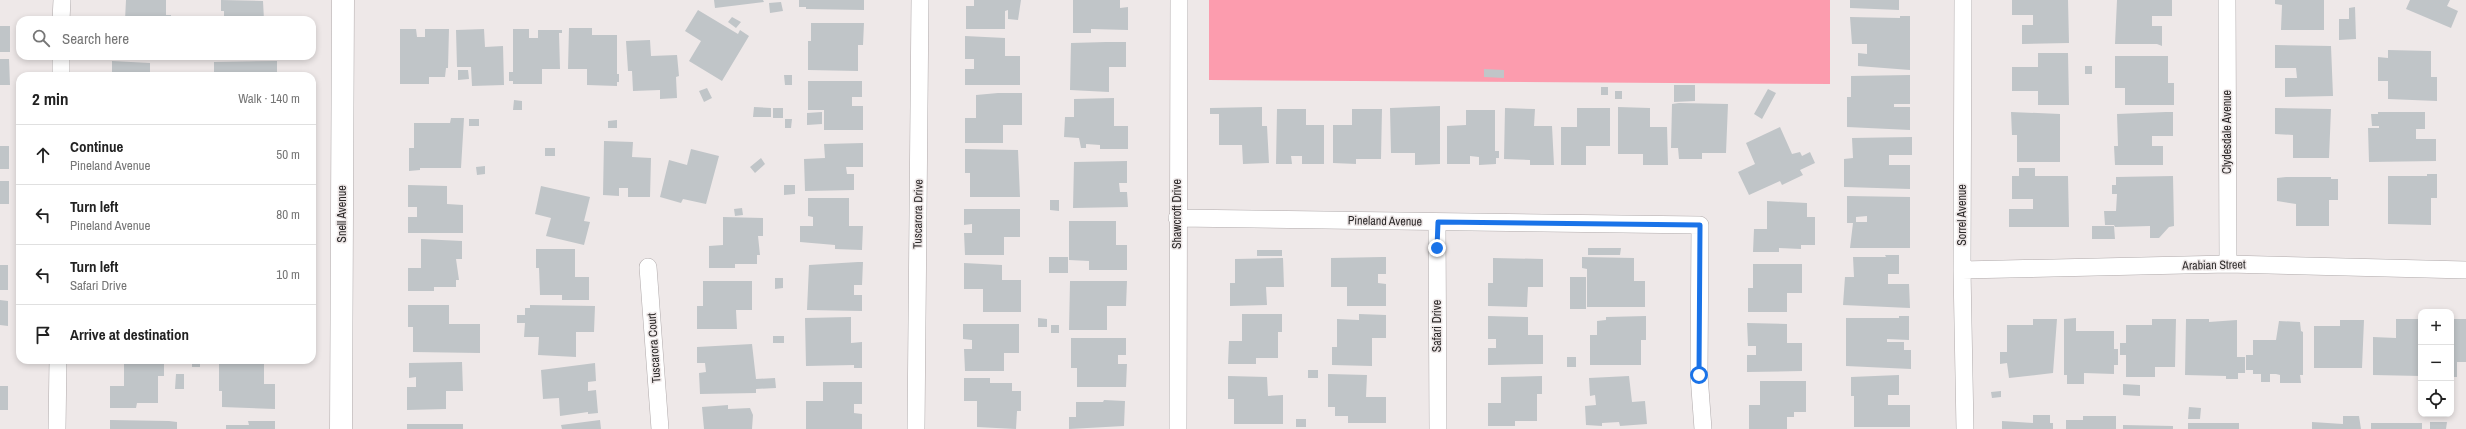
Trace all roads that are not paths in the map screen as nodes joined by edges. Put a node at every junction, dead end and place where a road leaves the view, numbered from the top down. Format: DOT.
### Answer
graph roads {
  1 [pos="62,0"];
  2 [pos="342,0"];
  3 [pos="920,0"];
  4 [pos="1179,0"];
  5 [pos="1963,0"];
  6 [pos="2227,0"];
  7 [pos="61,16"];
  8 [pos="61,60"];
  9 [pos="61,72"];
  10 [pos="1177,218"];
  11 [pos="1438,222"];
  12 [pos="2228,264"];
  13 [pos="648,267"];
  14 [pos="1962,270"];
  15 [pos="2466,270"];
  16 [pos="58,364"];
  17 [pos="57,429"];
  18 [pos="341,429"];
  19 [pos="660,429"];
  20 [pos="916,429"];
  21 [pos="1178,429"];
  22 [pos="1438,429"];
  23 [pos="1703,429"];
  24 [pos="1965,429"];
  1 -- 7 [label="street"];
  2 -- 18 [label="main road, Snell Avenue"];
  3 -- 20 [label="street, Tuscarora Drive"];
  4 -- 10 [label="street, Shawcroft Drive"];
  5 -- 14 [label="street, Sorrel Avenue"];
  6 -- 12 [label="street, Clydesdale Avenue"];
  8 -- 9 [label="street"];
  10 -- 11 [label="street, Pineland Avenue"];
  10 -- 21 [label="street, Shawcroft Drive"];
  11 -- 22 [label="street, Safari Drive"];
  11 -- 23 [label="street, Pineland Avenue"];
  12 -- 14 [label="street, Arabian Street"];
  12 -- 15 [label="street, Arabian Street"];
  13 -- 19 [label="street, Tuscarora Court"];
  14 -- 24 [label="street, Sorrel Avenue"];
  16 -- 17 [label="street"];
}
